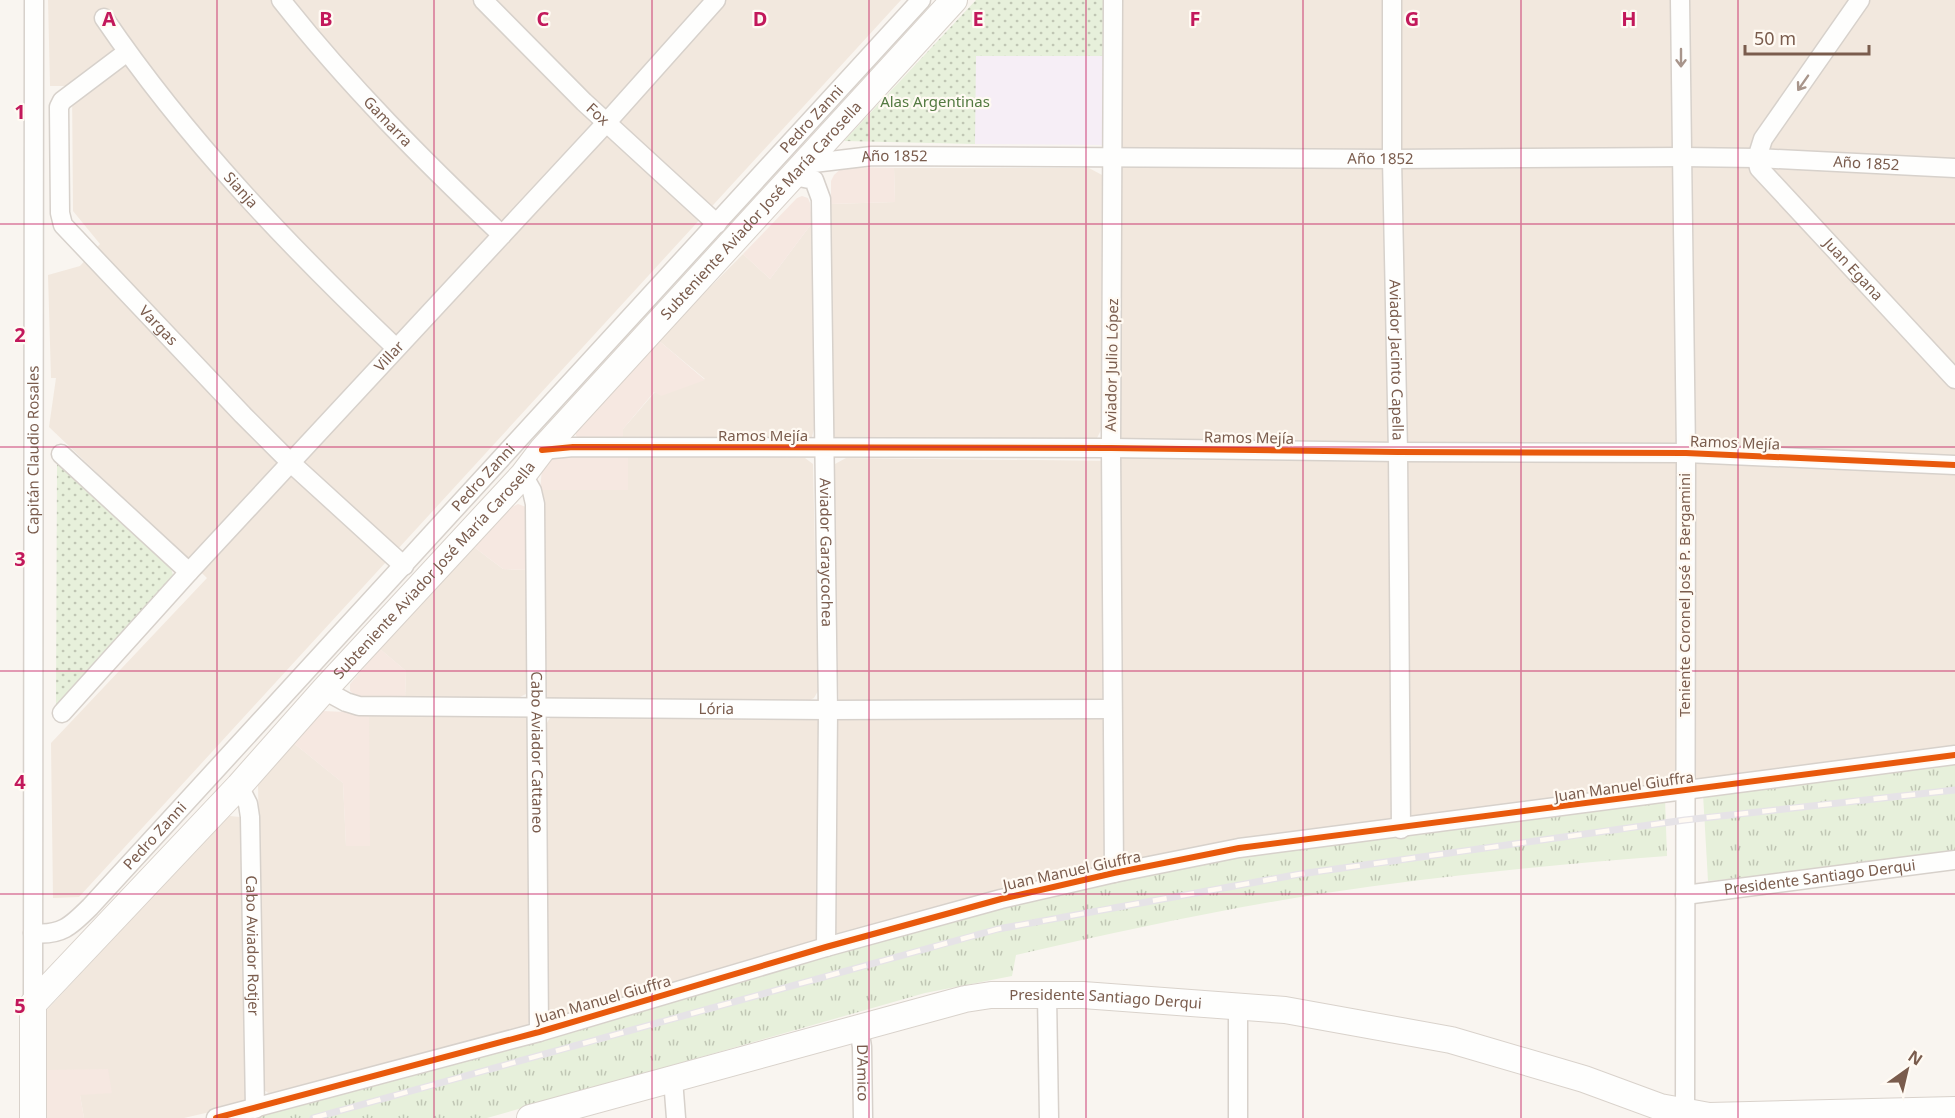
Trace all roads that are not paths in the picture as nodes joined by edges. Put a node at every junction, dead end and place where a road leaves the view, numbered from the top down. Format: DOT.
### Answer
graph roads {
  1 [pos="34,0"];
  2 [pos="281,0"];
  3 [pos="483,0"];
  4 [pos="921,0"];
  5 [pos="954,0"];
  6 [pos="1113,0"];
  7 [pos="1392,0"];
  8 [pos="1680,0"];
  9 [pos="1860,0"];
  10 [pos="711,2"];
  11 [pos="104,18"];
  12 [pos="127,52"];
  13 [pos="607,122"];
  14 [pos="1682,157"];
  15 [pos="1113,158"];
  16 [pos="1757,158"];
  17 [pos="1392,159"];
  18 [pos="1955,168"];
  19 [pos="800,170"];
  20 [pos="717,224"];
  21 [pos="502,235"];
  22 [pos="396,348"];
  23 [pos="1955,379"];
  24 [pos="825,448"];
  25 [pos="1111,448"];
  26 [pos="542,450"];
  27 [pos="1398,452"];
  28 [pos="1686,453"];
  29 [pos="61,454"];
  30 [pos="291,463"];
  31 [pos="1955,465"];
  32 [pos="523,475"];
  33 [pos="404,566"];
  34 [pos="189,572"];
  35 [pos="324,690"];
  36 [pos="537,707"];
  37 [pos="1112,709"];
  38 [pos="828,710"];
  39 [pos="62,713"];
  40 [pos="1955,755"];
  41 [pos="239,786"];
  42 [pos="1685,791"];
  43 [pos="1401,829"];
  44 [pos="1955,860"];
  45 [pos="1114,873"];
  46 [pos="1685,895"];
  47 [pos="33,933"];
  48 [pos="826,947"];
  49 [pos="1047,994"];
  50 [pos="33,1004"];
  51 [pos="1238,1005"];
  52 [pos="860,1028"];
  53 [pos="539,1032"];
  54 [pos="673,1079"];
  55 [pos="255,1109"];
  56 [pos="1955,1110"];
  57 [pos="1678,1116"];
  58 [pos="33,1118"];
  59 [pos="216,1118"];
  60 [pos="530,1118"];
  61 [pos="676,1118"];
  62 [pos="863,1118"];
  63 [pos="1049,1118"];
  64 [pos="1238,1118"];
  1 -- 47 [label="street, Capitán Claudio Rosales"];
  2 -- 21 [label="street, Gamarra"];
  3 -- 13 [label="street, Fox"];
  4 -- 20 [label="street, Pedro Zanni"];
  5 -- 19 [label="street, Subteniente Aviador José María Carosella"];
  6 -- 15 [label="street, Aviador Julio López"];
  7 -- 17 [label="street, Aviador Jacinto Capella"];
  8 -- 14 [label="street, Teniente Coronel José P. Bergamini, one-way"];
  9 -- 16 [label="street, one-way"];
  10 -- 13 [label="street, Villar"];
  11 -- 12 [label="street, Sianja"];
  12 -- 22 [label="street, Sianja"];
  12 -- 30 [label="street, Vargas"];
  13 -- 20 [label="street, Fox"];
  13 -- 21 [label="street, Villar"];
  14 -- 16 [label="street, Año 1852"];
  14 -- 17 [label="street, Año 1852"];
  14 -- 28 [label="street, Teniente Coronel José P. Bergamini"];
  15 -- 17 [label="street, Año 1852"];
  15 -- 19 [label="street, Año 1852"];
  15 -- 25 [label="street, Aviador Julio López"];
  16 -- 18 [label="street, Año 1852"];
  16 -- 23 [label="street, Juan Egana"];
  17 -- 27 [label="street, Aviador Jacinto Capella"];
  19 -- 24 [label="street, Aviador Garaycochea"];
  19 -- 26 [label="street, Subteniente Aviador José María Carosella"];
  20 -- 33 [label="street, Pedro Zanni"];
  21 -- 22 [label="street, Villar"];
  22 -- 30 [label="street, Villar"];
  24 -- 25 [label="street, Ramos Mejía"];
  24 -- 26 [label="street, Ramos Mejía"];
  24 -- 38 [label="street, Aviador Garaycochea"];
  25 -- 27 [label="street, Ramos Mejía"];
  25 -- 37 [label="street, Aviador Julio López"];
  26 -- 32 [label="street, Subteniente Aviador José María Carosella"];
  27 -- 28 [label="street, Ramos Mejía"];
  27 -- 43 [label="street, Aviador Jacinto Capella"];
  28 -- 31 [label="street, Ramos Mejía"];
  28 -- 42 [label="street, Teniente Coronel José P. Bergamini"];
  29 -- 34 [label="street"];
  30 -- 33 [label="street, Vargas"];
  30 -- 34 [label="street, Villar"];
  32 -- 35 [label="street, Subteniente Aviador José María Carosella"];
  32 -- 36 [label="street, Cabo Aviador Cattaneo"];
  33 -- 47 [label="street, Pedro Zanni"];
  34 -- 39 [label="street, Villar"];
  35 -- 36 [label="street, Lória"];
  35 -- 41 [label="street, Subteniente Aviador José María Carosella"];
  36 -- 38 [label="street, Lória"];
  36 -- 53 [label="street, Cabo Aviador Cattaneo"];
  37 -- 38 [label="street, Lória"];
  37 -- 45 [label="street, Aviador Julio López"];
  38 -- 48 [label="street, Aviador Garaycochea"];
  40 -- 42 [label="street, Juan Manuel Giuffra"];
  41 -- 50 [label="street, Subteniente Aviador José María Carosella"];
  41 -- 55 [label="street, Cabo Aviador Rotjer"];
  42 -- 43 [label="street, Juan Manuel Giuffra"];
  42 -- 46 [label="street, Teniente Coronel José P. Bergamini"];
  43 -- 45 [label="street, Juan Manuel Giuffra"];
  44 -- 46 [label="street, Presidente Santiago Derqui"];
  45 -- 48 [label="street, Juan Manuel Giuffra"];
  46 -- 57 [label="street, Teniente Coronel José P. Bergamini"];
  47 -- 50 [label="street, Capitán Claudio Rosales"];
  48 -- 53 [label="street, Juan Manuel Giuffra"];
  49 -- 51 [label="street, Presidente Santiago Derqui"];
  49 -- 52 [label="street, Presidente Santiago Derqui"];
  49 -- 63 [label="street"];
  50 -- 58 [label="street, Capitán Claudio Rosales"];
  51 -- 57 [label="street, Presidente Santiago Derqui"];
  51 -- 64 [label="street"];
  52 -- 54 [label="street, Presidente Santiago Derqui"];
  52 -- 62 [label="street, D'Amico"];
  53 -- 55 [label="street, Juan Manuel Giuffra"];
  54 -- 60 [label="street, Presidente Santiago Derqui"];
  54 -- 61 [label="street"];
  55 -- 59 [label="street, Juan Manuel Giuffra"];
  56 -- 57 [label="street, Presidente Santiago Derqui"];
}
